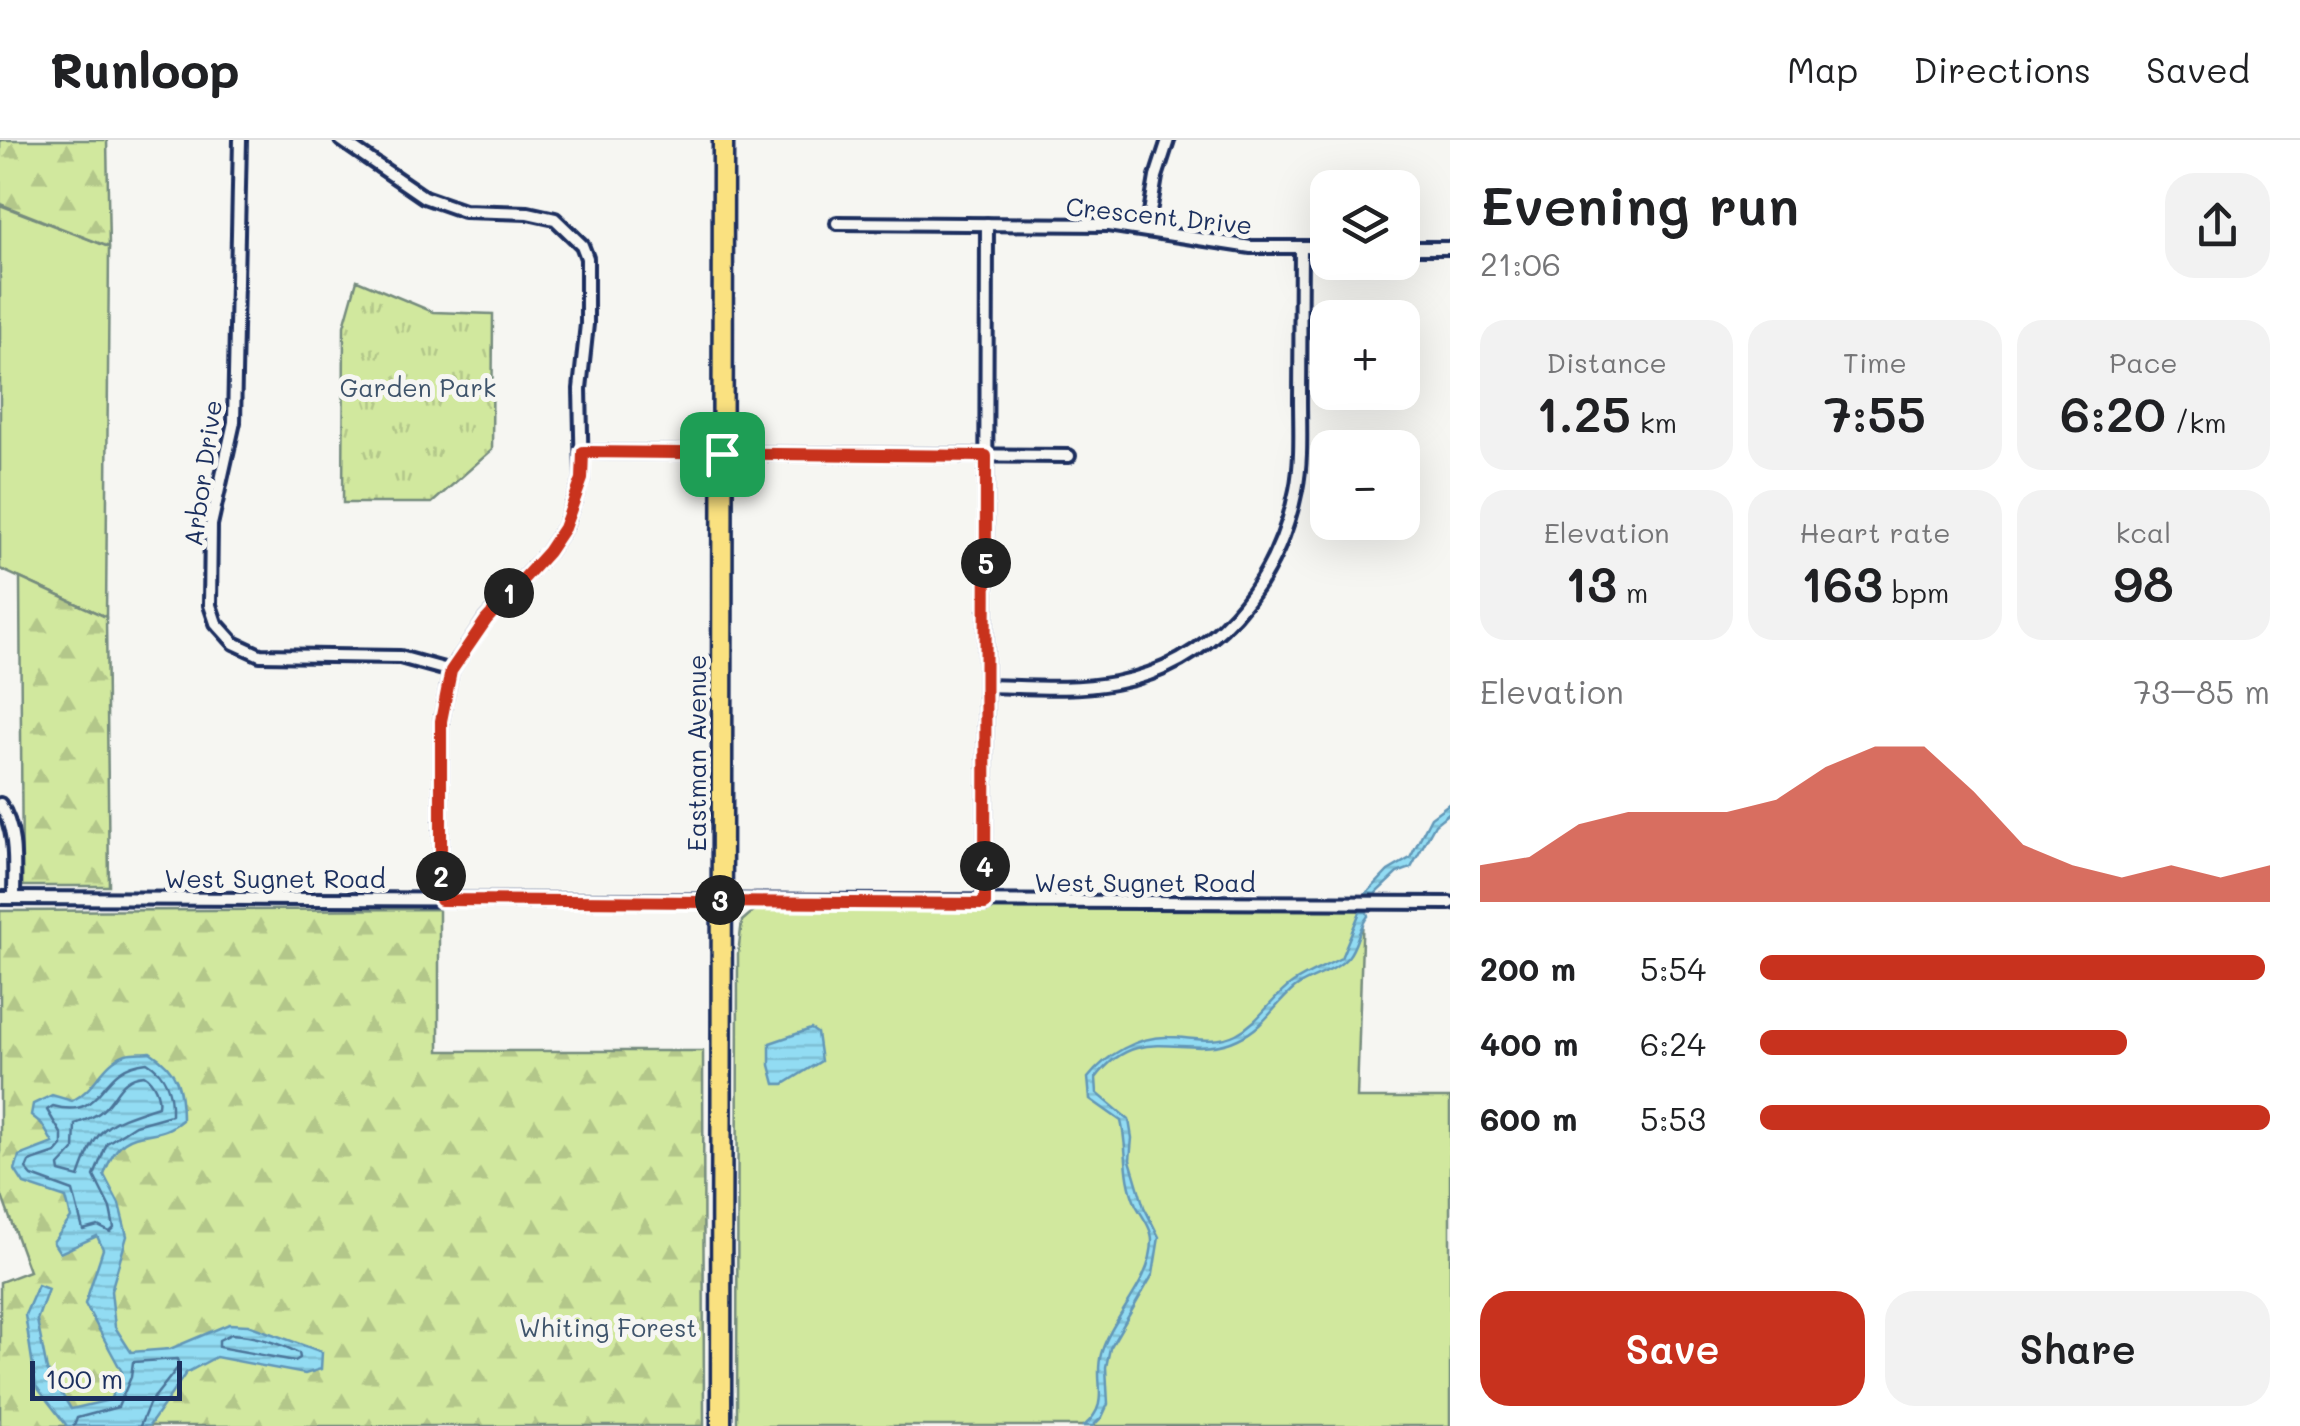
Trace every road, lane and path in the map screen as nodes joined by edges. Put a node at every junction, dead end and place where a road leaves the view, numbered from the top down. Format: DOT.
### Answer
graph roads {
  1 [pos="240,140"];
  2 [pos="341,140"];
  3 [pos="723,140"];
  4 [pos="1168,140"];
  5 [pos="837,223"];
  6 [pos="987,224"];
  7 [pos="1147,230"];
  8 [pos="1301,247"];
  9 [pos="1310,247"];
  10 [pos="1420,248"];
  11 [pos="1450,248"];
  12 [pos="583,452"];
  13 [pos="722,454"];
  14 [pos="986,456"];
  15 [pos="1068,456"];
  16 [pos="451,671"];
  17 [pos="986,686"];
  18 [pos="0,804"];
  19 [pos="0,898"];
  20 [pos="14,898"];
  21 [pos="441,900"];
  22 [pos="723,900"];
  23 [pos="1450,903"];
  24 [pos="985,904"];
  25 [pos="721,1426"];
  1 -- 16 [label="street, Arbor Drive"];
  2 -- 12 [label="street"];
  3 -- 13 [label="main road, Eastman Avenue"];
  4 -- 7 [label="street"];
  5 -- 6 [label="street, Crescent Drive"];
  6 -- 7 [label="street, Crescent Drive"];
  6 -- 14 [label="street"];
  7 -- 8 [label="street, Crescent Drive"];
  8 -- 9 [label="street, Crescent Drive"];
  8 -- 17 [label="street"];
  10 -- 11 [label="street"];
  12 -- 13 [label="street"];
  12 -- 16 [label="street"];
  13 -- 14 [label="street"];
  13 -- 22 [label="main road, Eastman Avenue"];
  14 -- 15 [label="street"];
  14 -- 17 [label="street"];
  16 -- 21 [label="street"];
  17 -- 24 [label="street"];
  18 -- 20 [label="street"];
  19 -- 20 [label="street, West Sugnet Road"];
  20 -- 21 [label="street, West Sugnet Road"];
  21 -- 22 [label="street, West Sugnet Road"];
  22 -- 24 [label="street, West Sugnet Road"];
  22 -- 25 [label="main road, Eastman Avenue"];
  23 -- 24 [label="street, West Sugnet Road"];
}
